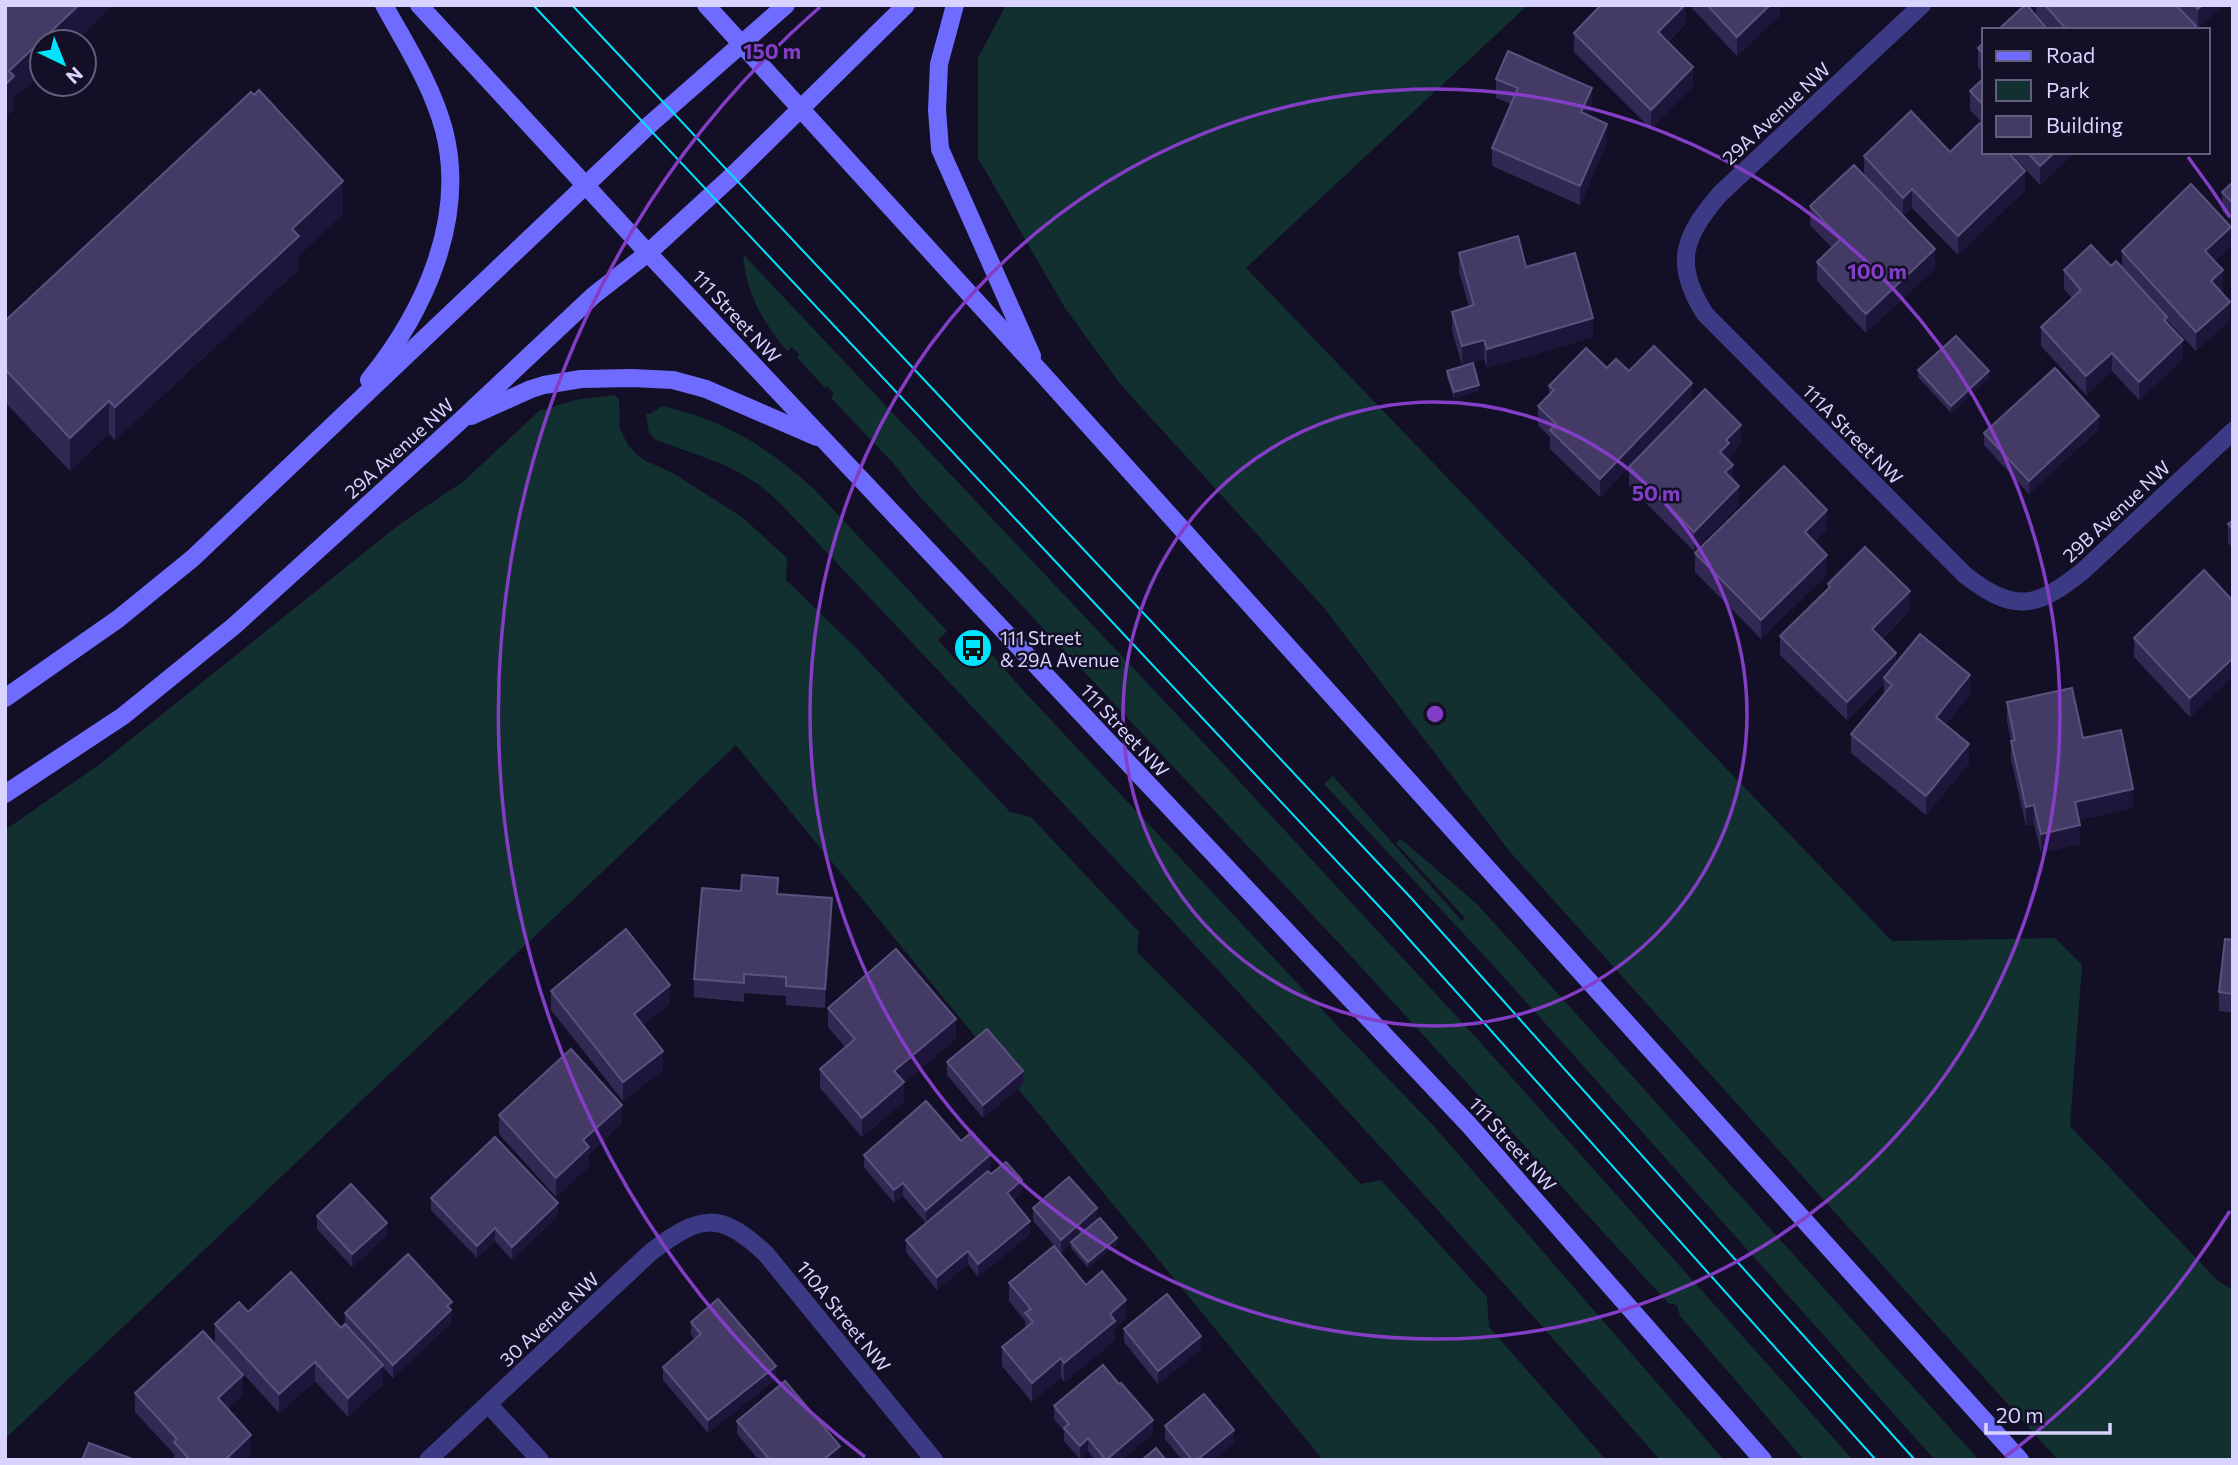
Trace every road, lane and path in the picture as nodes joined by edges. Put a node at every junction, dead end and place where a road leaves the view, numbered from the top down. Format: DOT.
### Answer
graph roads {
  1 [pos="384,5"];
  2 [pos="419,5"];
  3 [pos="706,5"];
  4 [pos="786,5"];
  5 [pos="906,5"];
  6 [pos="954,5"];
  7 [pos="1922,5"];
  8 [pos="740,43"];
  9 [pos="800,108"];
  10 [pos="586,186"];
  11 [pos="648,253"];
  12 [pos="1686,268"];
  13 [pos="1038,369"];
  14 [pos="459,422"];
  15 [pos="2233,431"];
  16 [pos="825,440"];
  17 [pos="319,441"];
  18 [pos="2018,602"];
  19 [pos="5,698"];
  20 [pos="5,794"];
  21 [pos="706,1220"];
  22 [pos="488,1404"];
  23 [pos="428,1460"];
  24 [pos="540,1460"];
  25 [pos="934,1460"];
  26 [pos="1763,1460"];
  27 [pos="2020,1460"];
  1 -- 17 [label="main road"];
  2 -- 10 [label="main road, 111 Street NW"];
  3 -- 8 [label="main road"];
  4 -- 8 [label="main road"];
  5 -- 9 [label="main road, 29A Avenue NW"];
  6 -- 13 [label="main road"];
  7 -- 12 [label="street, 29A Avenue NW"];
  8 -- 9 [label="main road"];
  8 -- 10 [label="main road"];
  9 -- 11 [label="main road, 29A Avenue NW"];
  9 -- 13 [label="main road"];
  10 -- 11 [label="main road, 111 Street NW"];
  10 -- 17 [label="main road"];
  11 -- 14 [label="main road, 29A Avenue NW"];
  11 -- 16 [label="main road, 111 Street NW"];
  12 -- 18 [label="street, 111A Street NW"];
  13 -- 27 [label="main road"];
  14 -- 16 [label="main road"];
  14 -- 20 [label="main road, 29A Avenue NW"];
  15 -- 18 [label="street, 29B Avenue NW"];
  16 -- 26 [label="main road, 111 Street NW"];
  17 -- 19 [label="main road"];
  21 -- 22 [label="street, 30 Avenue NW"];
  21 -- 25 [label="street, 110A Street NW"];
  22 -- 23 [label="street, 30 Avenue NW"];
  22 -- 24 [label="street"];
}
